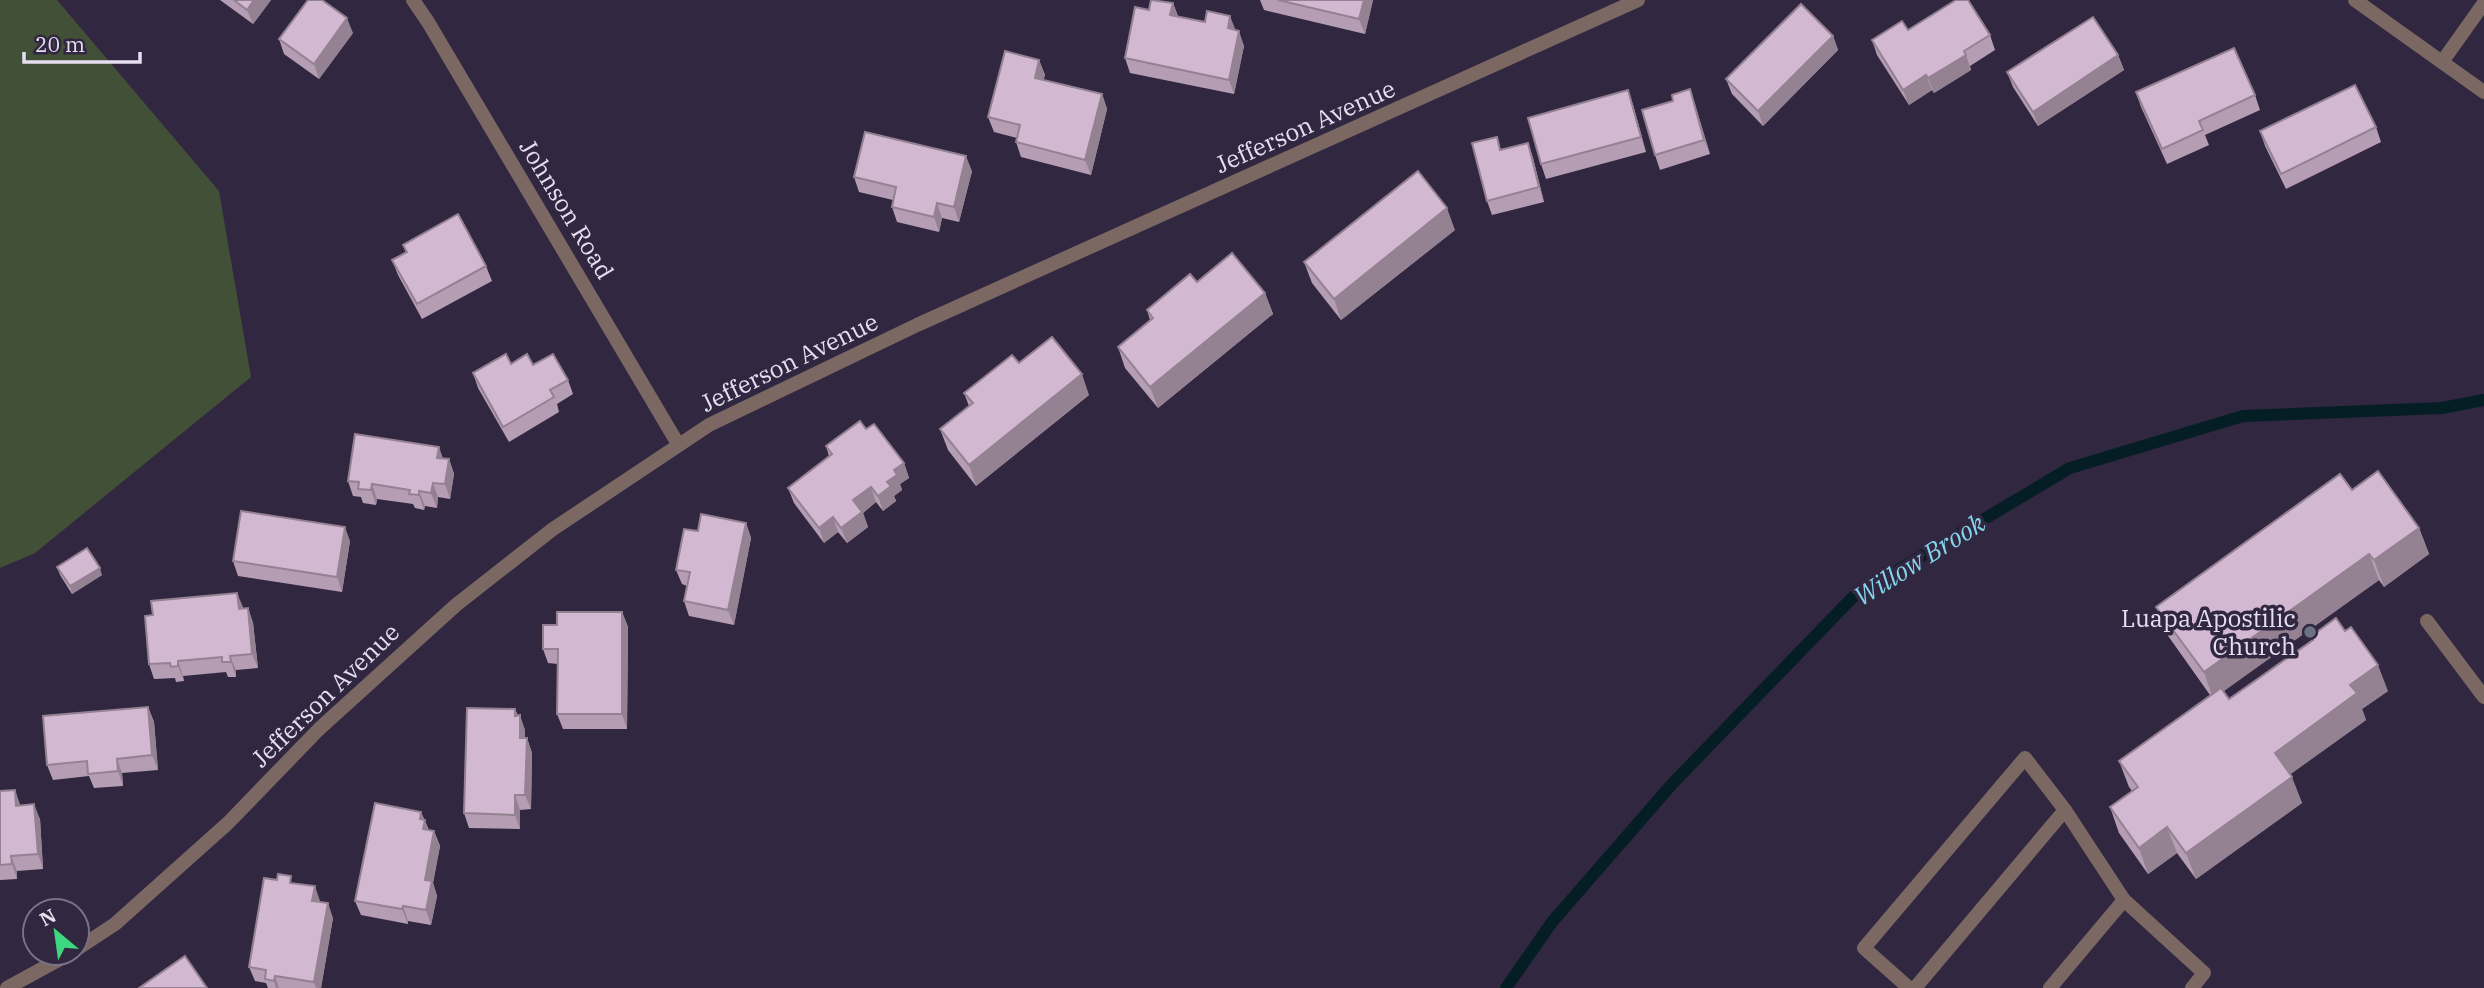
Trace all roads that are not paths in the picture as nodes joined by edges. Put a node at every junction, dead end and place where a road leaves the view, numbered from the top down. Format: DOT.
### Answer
graph roads {
  1 [pos="413,0"];
  2 [pos="1638,0"];
  3 [pos="2355,0"];
  4 [pos="2484,3"];
  5 [pos="2442,62"];
  6 [pos="2484,92"];
  7 [pos="678,444"];
  8 [pos="2427,621"];
  9 [pos="2484,697"];
  10 [pos="2065,810"];
  11 [pos="2124,900"];
  12 [pos="91,940"];
  13 [pos="45,967"];
  14 [pos="7,988"];
  15 [pos="1909,988"];
  16 [pos="1915,988"];
  17 [pos="2050,988"];
  18 [pos="2192,988"];
  1 -- 7 [label="street, Johnson Road"];
  2 -- 7 [label="street, Jefferson Avenue"];
  3 -- 5 [label="street"];
  4 -- 5 [label="street"];
  5 -- 6 [label="street"];
  7 -- 12 [label="street, Jefferson Avenue"];
  8 -- 9 [label="street"];
  10 -- 11 [label="street"];
  10 -- 15 [label="street"];
  10 -- 16 [label="street"];
  11 -- 17 [label="street"];
  11 -- 18 [label="street"];
  13 -- 14 [label="street"];
}
